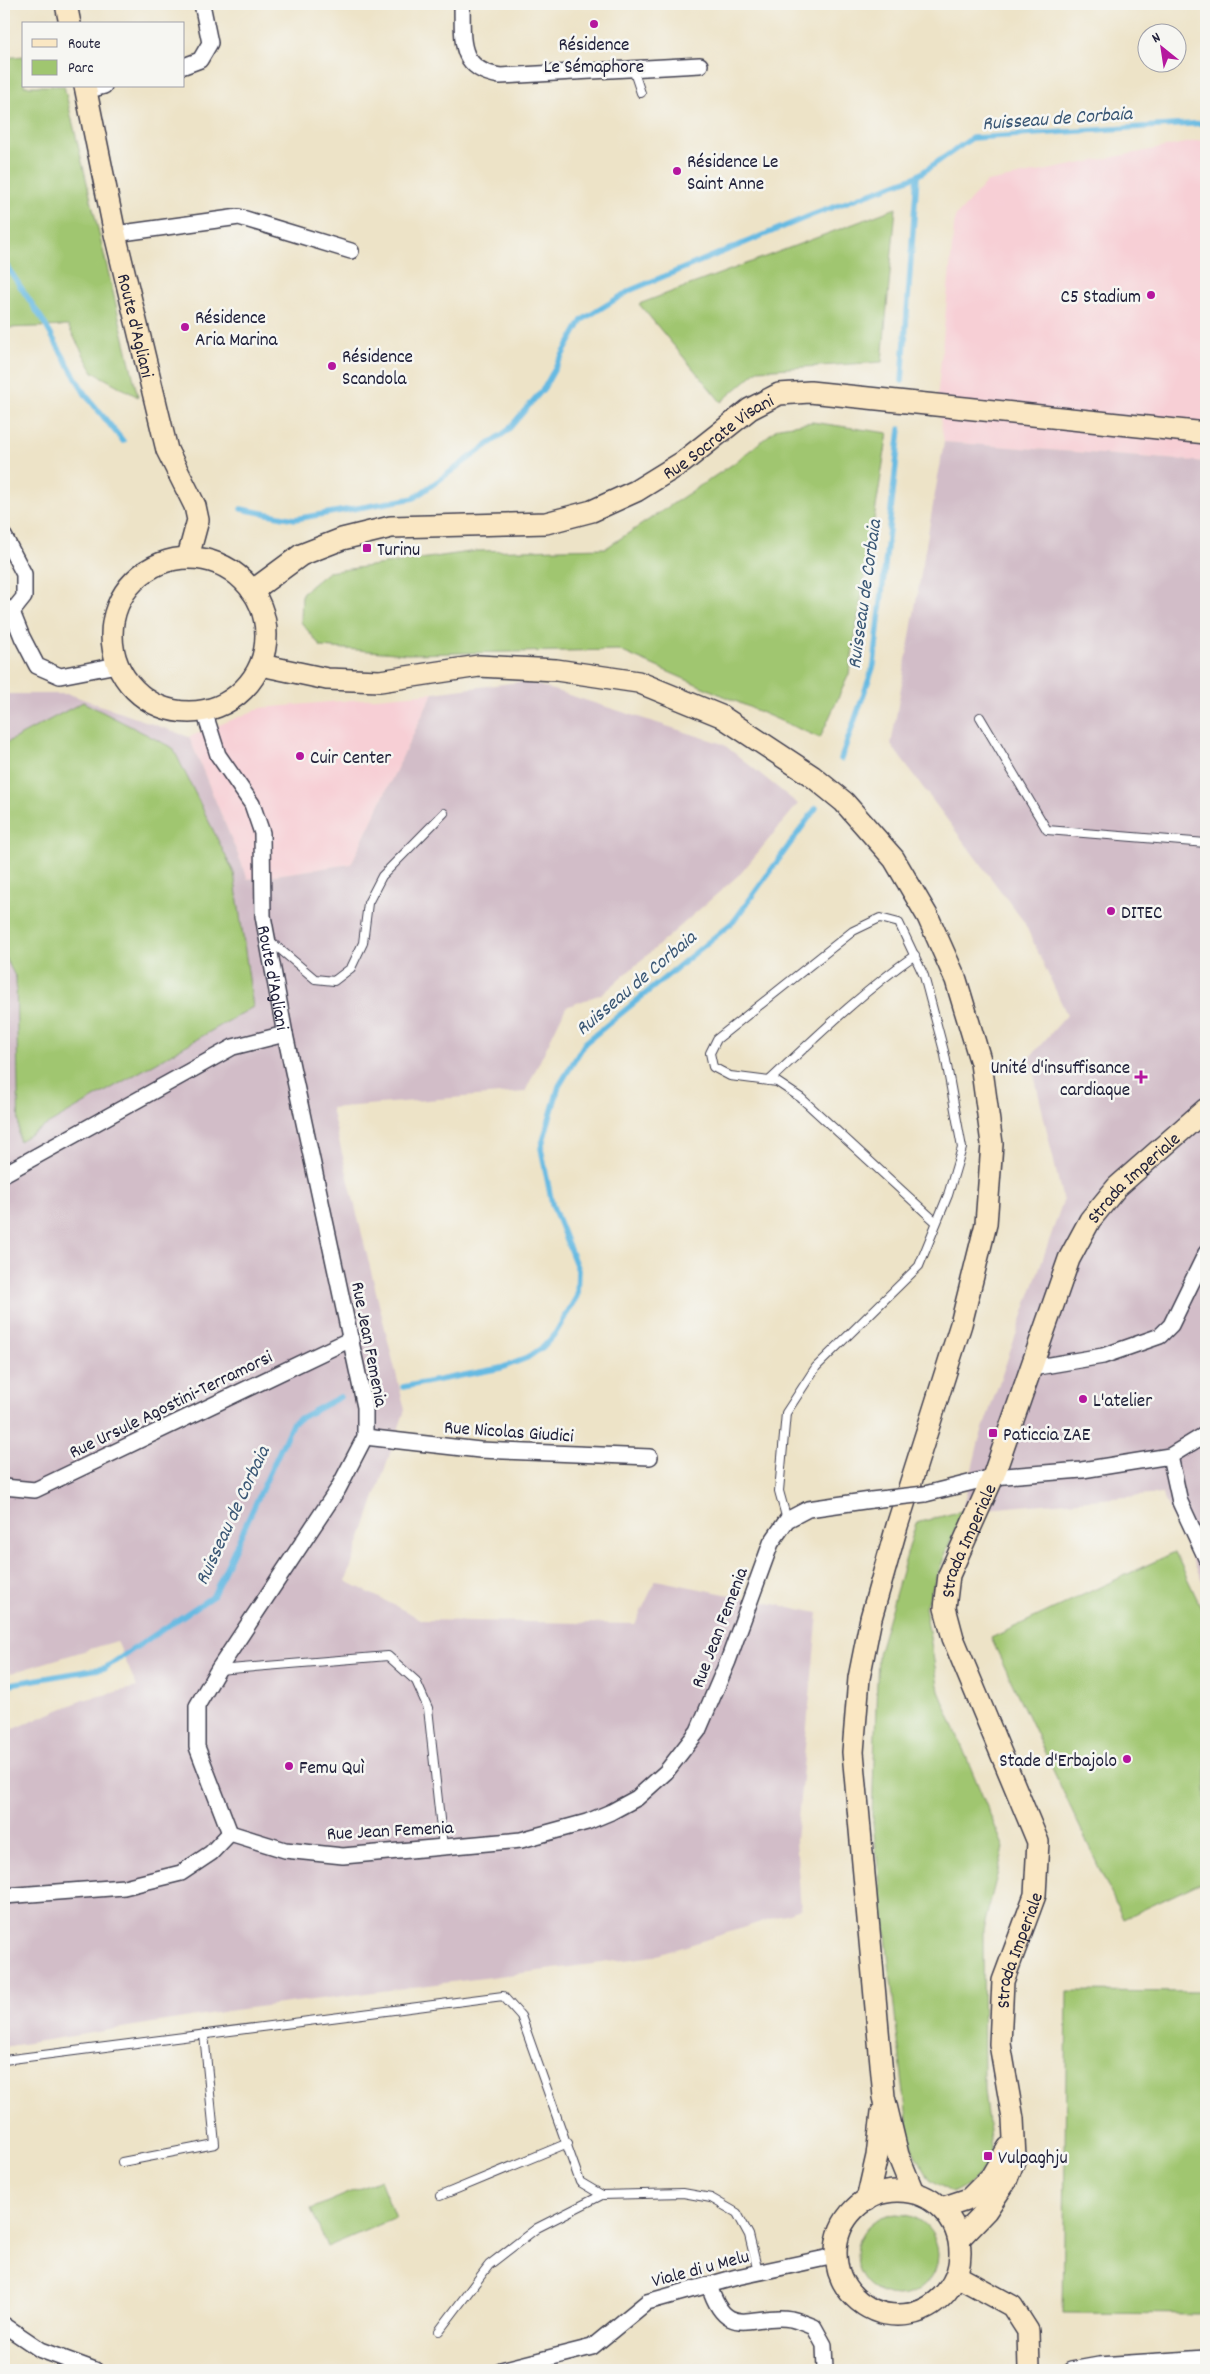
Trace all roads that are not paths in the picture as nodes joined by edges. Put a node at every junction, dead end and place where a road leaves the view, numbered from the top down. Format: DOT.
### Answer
graph roads {
  1 [pos="66,4"];
  2 [pos="202,4"];
  3 [pos="462,4"];
  4 [pos="70,22"];
  5 [pos="700,65"];
  6 [pos="185,66"];
  7 [pos="633,69"];
  8 [pos="92,88"];
  9 [pos="641,93"];
  10 [pos="115,234"];
  11 [pos="351,251"];
  12 [pos="1206,433"];
  13 [pos="4,536"];
  14 [pos="188,557"];
  15 [pos="252,591"];
  16 [pos="8,609"];
  17 [pos="116,665"];
  18 [pos="261,665"];
  19 [pos="204,711"];
  20 [pos="980,717"];
  21 [pos="444,813"];
  22 [pos="1206,843"];
  23 [pos="267,938"];
  24 [pos="915,955"];
  25 [pos="285,1034"];
  26 [pos="769,1081"];
  27 [pos="1206,1109"];
  28 [pos="4,1174"];
  29 [pos="936,1222"];
  30 [pos="1206,1253"];
  31 [pos="352,1339"];
  32 [pos="1032,1368"];
  33 [pos="1206,1434"];
  34 [pos="365,1437"];
  35 [pos="1170,1456"];
  36 [pos="650,1457"];
  37 [pos="993,1477"];
  38 [pos="4,1487"];
  39 [pos="788,1520"];
  40 [pos="1206,1558"];
  41 [pos="218,1670"];
  42 [pos="230,1833"];
  43 [pos="444,1847"];
  44 [pos="4,1896"];
  45 [pos="204,2034"];
  46 [pos="4,2060"];
  47 [pos="884,2097"];
  48 [pos="1015,2137"];
  49 [pos="568,2143"];
  50 [pos="122,2162"];
  51 [pos="913,2192"];
  52 [pos="602,2195"];
  53 [pos="440,2196"];
  54 [pos="867,2200"];
  55 [pos="942,2208"];
  56 [pos="960,2238"];
  57 [pos="836,2256"];
  58 [pos="758,2272"];
  59 [pos="957,2276"];
  60 [pos="708,2285"];
  61 [pos="439,2331"];
  62 [pos="7,2332"];
  63 [pos="1205,2362"];
  64 [pos="95,2370"];
  65 [pos="502,2370"];
  66 [pos="825,2370"];
  67 [pos="1030,2370"];
  68 [pos="1071,2370"];
  1 -- 4 [label="street"];
  2 -- 6 [label="street"];
  3 -- 7 [label="street"];
  5 -- 7 [label="street"];
  7 -- 9 [label="lane"];
  8 -- 10 [label="street, Route d'Agliani"];
  10 -- 11 [label="street"];
  10 -- 14 [label="street, Route d'Agliani"];
  12 -- 15 [label="street, Rue Socrate Visani"];
  13 -- 16 [label="street"];
  14 -- 15 [label="street"];
  14 -- 17 [label="street"];
  15 -- 18 [label="street"];
  16 -- 17 [label="street"];
  17 -- 19 [label="street"];
  18 -- 19 [label="street"];
  18 -- 47 [label="street"];
  19 -- 23 [label="street, Route d'Agliani"];
  20 -- 22 [label="lane"];
  21 -- 23 [label="lane"];
  23 -- 25 [label="street, Route d'Agliani"];
  24 -- 26 [label="lane"];
  24 -- 26 [label="lane"];
  24 -- 29 [label="lane"];
  25 -- 28 [label="street, Route d'Agliani"];
  25 -- 31 [label="street, Rue Jean Femenia"];
  26 -- 29 [label="lane"];
  27 -- 32 [label="street, Strada Imperiale"];
  29 -- 39 [label="lane"];
  30 -- 32 [label="street"];
  31 -- 34 [label="street, Rue Jean Femenia"];
  31 -- 38 [label="street, Rue Ursule Agostini-Terramorsi"];
  32 -- 37 [label="street, Strada Imperiale"];
  33 -- 35 [label="street"];
  34 -- 36 [label="street, Rue Nicolas Giudici"];
  34 -- 41 [label="street, Rue Jean Femenia"];
  35 -- 37 [label="street, Rue Jean Femenia"];
  35 -- 40 [label="street"];
  37 -- 39 [label="street, Rue Jean Femenia, bridge"];
  37 -- 48 [label="street, Strada Imperiale"];
  39 -- 43 [label="street, Rue Jean Femenia"];
  41 -- 42 [label="street, Rue Jean Femenia"];
  41 -- 43 [label="lane"];
  42 -- 43 [label="street, Rue Jean Femenia"];
  42 -- 44 [label="street"];
  45 -- 46 [label="lane"];
  45 -- 49 [label="lane"];
  45 -- 50 [label="lane"];
  47 -- 51 [label="street"];
  47 -- 54 [label="street"];
  48 -- 55 [label="street"];
  48 -- 56 [label="street, Strada Imperiale"];
  49 -- 52 [label="lane"];
  49 -- 53 [label="lane"];
  51 -- 54 [label="street"];
  51 -- 55 [label="street"];
  52 -- 58 [label="lane"];
  52 -- 61 [label="lane"];
  54 -- 57 [label="street"];
  55 -- 56 [label="street"];
  56 -- 59 [label="street"];
  57 -- 58 [label="street, Viale di u Melu"];
  57 -- 59 [label="street"];
  58 -- 60 [label="street, Viale di u Melu"];
  59 -- 67 [label="street"];
  60 -- 65 [label="street, Viale di u Melu"];
  60 -- 66 [label="street"];
  62 -- 64 [label="street"];
  63 -- 68 [label="street"];
}
